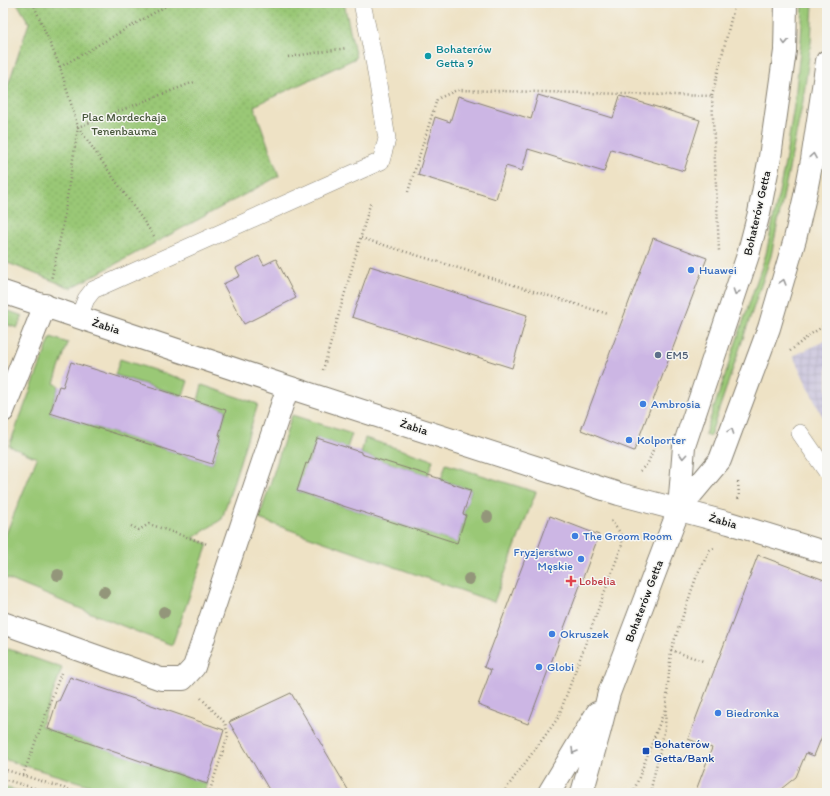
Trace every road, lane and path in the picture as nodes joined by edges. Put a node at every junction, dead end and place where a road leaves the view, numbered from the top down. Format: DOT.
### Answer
graph roads {
  1 [pos="33,3"];
  2 [pos="171,3"];
  3 [pos="362,3"];
  4 [pos="735,3"];
  5 [pos="786,3"];
  6 [pos="371,44"];
  7 [pos="288,57"];
  8 [pos="827,61"];
  9 [pos="60,67"];
  10 [pos="194,82"];
  11 [pos="712,96"];
  12 [pos="78,127"];
  13 [pos="408,192"];
  14 [pos="371,201"];
  15 [pos="361,238"];
  16 [pos="719,252"];
  17 [pos="168,256"];
  18 [pos="3,292"];
  19 [pos="45,306"];
  20 [pos="608,314"];
  21 [pos="79,317"];
  22 [pos="827,324"];
  23 [pos="788,353"];
  24 [pos="288,387"];
  25 [pos="315,395"];
  26 [pos="3,411"];
  27 [pos="800,433"];
  28 [pos="656,444"];
  29 [pos="827,472"];
  30 [pos="619,494"];
  31 [pos="679,509"];
  32 [pos="131,526"];
  33 [pos="232,553"];
  34 [pos="827,553"];
  35 [pos="697,575"];
  36 [pos="3,623"];
  37 [pos="70,648"];
  38 [pos="671,650"];
  39 [pos="703,661"];
  40 [pos="183,679"];
  41 [pos="609,694"];
  42 [pos="666,707"];
  43 [pos="3,769"];
  44 [pos="23,775"];
  45 [pos="3,779"];
  46 [pos="52,793"];
  47 [pos="79,793"];
  48 [pos="209,793"];
  49 [pos="503,793"];
  50 [pos="549,793"];
  51 [pos="582,793"];
  52 [pos="633,793"];
  53 [pos="650,793"];
  1 -- 9 [label="path"];
  2 -- 9 [label="path"];
  3 -- 6 [label="lane"];
  4 -- 11 [label="path"];
  5 -- 31 [label="street, Bohaterów Getta, one-way"];
  6 -- 7 [label="path"];
  6 -- 17 [label="lane"];
  31 -- 8 [label="street, Bohaterów Getta, one-way"];
  9 -- 12 [label="path"];
  10 -- 12 [label="path"];
  11 -- 13 [label="path"];
  11 -- 16 [label="path"];
  12 -- 17 [label="path"];
  12 -- 19 [label="path"];
  14 -- 15 [label="path"];
  15 -- 20 [label="path"];
  15 -- 25 [label="path"];
  17 -- 21 [label="lane"];
  18 -- 19 [label="street, Żabia"];
  19 -- 21 [label="street, Żabia"];
  19 -- 26 [label="street"];
  21 -- 24 [label="street, Żabia"];
  22 -- 23 [label="path"];
  24 -- 25 [label="street, Żabia"];
  24 -- 33 [label="street"];
  25 -- 30 [label="street, Żabia"];
  27 -- 29 [label="lane"];
  28 -- 30 [label="path"];
  30 -- 31 [label="street, Żabia"];
  30 -- 49 [label="path"];
  31 -- 34 [label="street, Żabia"];
  31 -- 41 [label="street, Bohaterów Getta"];
  32 -- 33 [label="path"];
  33 -- 40 [label="street"];
  35 -- 38 [label="path"];
  36 -- 37 [label="street"];
  37 -- 40 [label="street"];
  37 -- 44 [label="path"];
  38 -- 39 [label="path"];
  38 -- 42 [label="path"];
  40 -- 48 [label="path"];
  41 -- 50 [label="street, Bohaterów Getta, one-way"];
  41 -- 51 [label="street, Bohaterów Getta"];
  42 -- 52 [label="path"];
  42 -- 53 [label="path"];
  43 -- 44 [label="path"];
  44 -- 47 [label="path"];
  45 -- 46 [label="path"];
}
